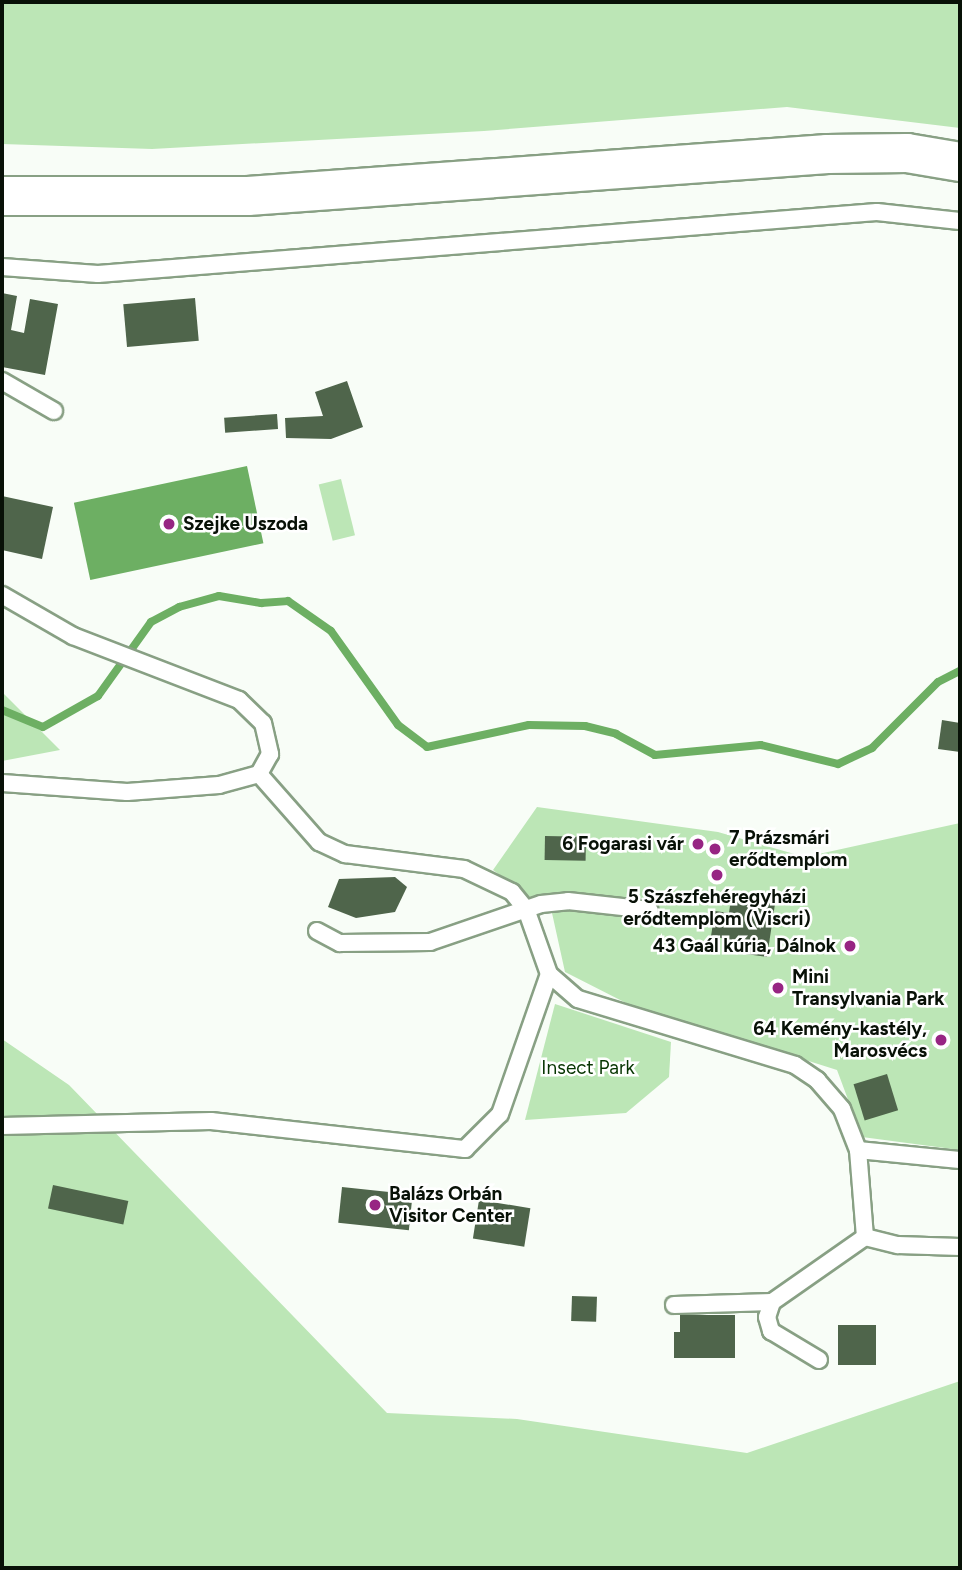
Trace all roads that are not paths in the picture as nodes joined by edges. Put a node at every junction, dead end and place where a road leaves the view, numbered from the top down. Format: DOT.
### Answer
graph roads {
  1 [pos="960,162"];
  2 [pos="2,196"];
  3 [pos="960,221"];
  4 [pos="2,267"];
  5 [pos="2,381"];
  6 [pos="54,411"];
  7 [pos="2,595"];
  8 [pos="258,774"];
  9 [pos="2,783"];
  10 [pos="526,909"];
  11 [pos="650,910"];
  12 [pos="317,931"];
  13 [pos="549,974"];
  14 [pos="2,1126"];
  15 [pos="858,1150"];
  16 [pos="960,1160"];
  17 [pos="865,1237"];
  18 [pos="960,1247"];
  19 [pos="772,1302"];
  20 [pos="674,1305"];
  21 [pos="819,1360"];
  1 -- 2 [label="main road"];
  3 -- 4 [label="lane"];
  5 -- 6 [label="lane"];
  7 -- 8 [label="lane"];
  8 -- 9 [label="lane"];
  8 -- 10 [label="lane"];
  10 -- 11 [label="lane"];
  10 -- 12 [label="lane"];
  10 -- 13 [label="lane"];
  13 -- 14 [label="lane"];
  13 -- 15 [label="lane"];
  15 -- 16 [label="lane"];
  15 -- 17 [label="lane"];
  17 -- 18 [label="lane"];
  17 -- 19 [label="lane"];
  19 -- 20 [label="lane"];
  19 -- 21 [label="lane"];
}
